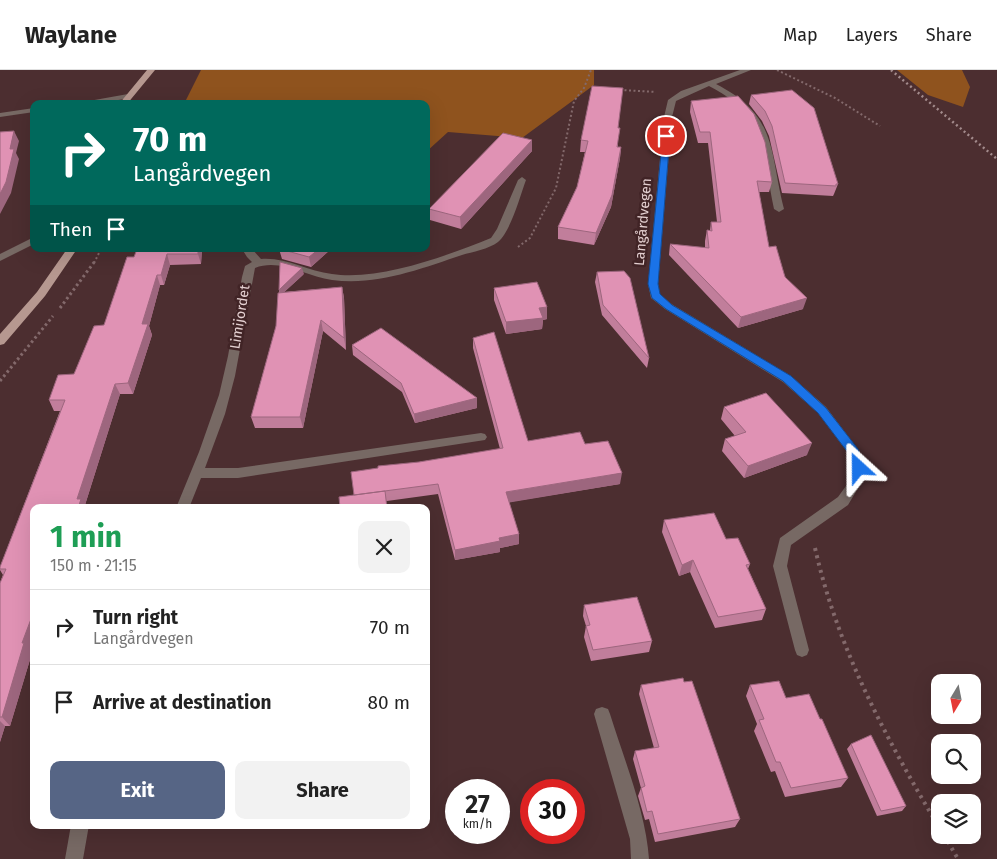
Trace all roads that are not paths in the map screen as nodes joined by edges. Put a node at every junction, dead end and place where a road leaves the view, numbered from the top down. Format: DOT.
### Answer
graph roads {
  1 [pos="151,70"];
  2 [pos="747,70"];
  3 [pos="710,84"];
  4 [pos="128,96"];
  5 [pos="102,100"];
  6 [pos="126,100"];
  7 [pos="30,111"];
  8 [pos="0,115"];
  9 [pos="522,180"];
  10 [pos="779,209"];
  11 [pos="30,242"];
  12 [pos="70,252"];
  13 [pos="248,252"];
  14 [pos="0,258"];
  15 [pos="258,262"];
  16 [pos="0,341"];
  17 [pos="480,437"];
  18 [pos="197,473"];
  19 [pos="184,504"];
  20 [pos="802,650"];
  21 [pos="602,714"];
  22 [pos="79,829"];
  23 [pos="74,859"];
  24 [pos="640,859"];
  1 -- 4 [label="main road"];
  2 -- 3 [label="street"];
  3 -- 10 [label="street"];
  3 -- 20 [label="street, Langårdvegen"];
  4 -- 5 [label="street"];
  4 -- 6 [label="main road"];
  7 -- 8 [label="street"];
  9 -- 15 [label="street"];
  11 -- 14 [label="street"];
  12 -- 16 [label="main road"];
  13 -- 15 [label="street"];
  15 -- 18 [label="street, Limijordet"];
  17 -- 18 [label="street"];
  18 -- 19 [label="street, Limijordet"];
  21 -- 24 [label="street"];
  22 -- 23 [label="street"];
}
